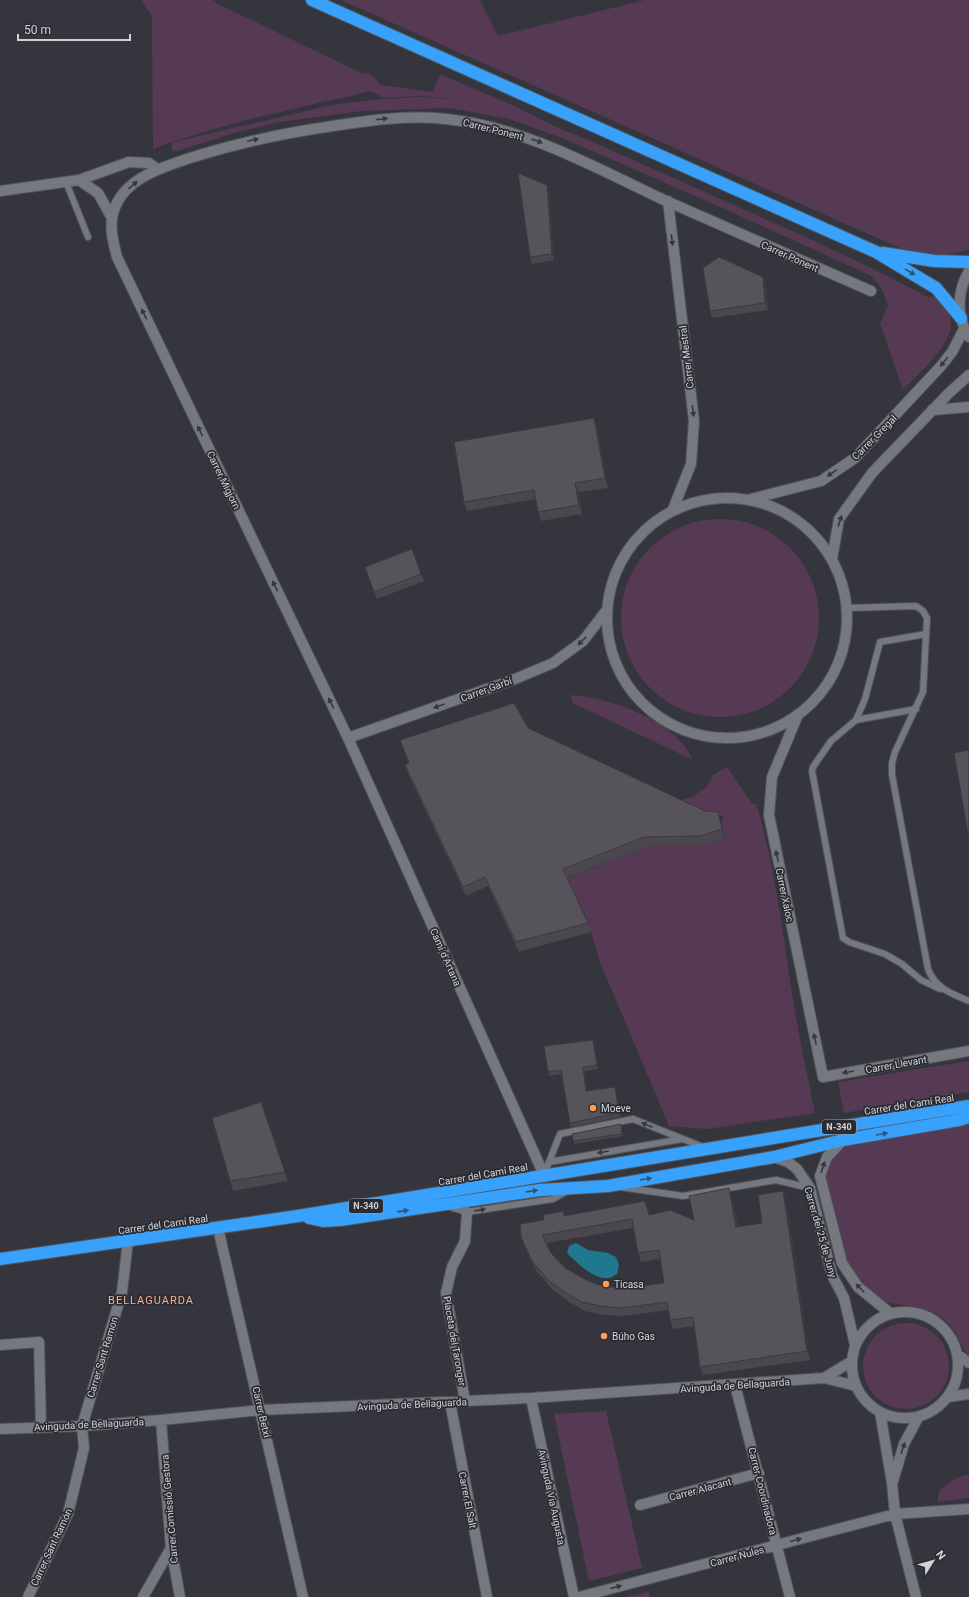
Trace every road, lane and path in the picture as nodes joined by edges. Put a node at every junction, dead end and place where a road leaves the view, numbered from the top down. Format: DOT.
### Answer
graph roads {
  1 [pos="312,0"];
  2 [pos="157,169"];
  3 [pos="79,180"];
  4 [pos="66,182"];
  5 [pos="0,191"];
  6 [pos="668,201"];
  7 [pos="112,218"];
  8 [pos="88,237"];
  9 [pos="876,252"];
  10 [pos="969,262"];
  11 [pos="969,271"];
  12 [pos="871,291"];
  13 [pos="965,328"];
  14 [pos="969,375"];
  15 [pos="969,407"];
  16 [pos="932,410"];
  17 [pos="751,499"];
  18 [pos="673,509"];
  19 [pos="832,559"];
  20 [pos="847,608"];
  21 [pos="606,611"];
  22 [pos="926,634"];
  23 [pos="916,709"];
  24 [pos="797,717"];
  25 [pos="856,720"];
  26 [pos="348,738"];
  27 [pos="949,993"];
  28 [pos="969,1001"];
  29 [pos="969,1051"];
  30 [pos="823,1077"];
  31 [pos="969,1106"];
  32 [pos="969,1117"];
  33 [pos="683,1139"];
  34 [pos="843,1140"];
  35 [pos="708,1149"];
  36 [pos="774,1158"];
  37 [pos="549,1162"];
  38 [pos="544,1175"];
  39 [pos="608,1186"];
  40 [pos="572,1188"];
  41 [pos="810,1188"];
  42 [pos="442,1205"];
  43 [pos="468,1212"];
  44 [pos="298,1216"];
  45 [pos="218,1228"];
  46 [pos="128,1241"];
  47 [pos="0,1260"];
  48 [pos="890,1313"];
  49 [pos="0,1345"];
  50 [pos="855,1345"];
  51 [pos="957,1354"];
  52 [pos="852,1361"];
  53 [pos="969,1363"];
  54 [pos="824,1378"];
  55 [pos="735,1385"];
  56 [pos="856,1386"];
  57 [pos="969,1394"];
  58 [pos="948,1397"];
  59 [pos="531,1398"];
  60 [pos="466,1401"];
  61 [pos="450,1402"];
  62 [pos="261,1410"];
  63 [pos="880,1412"];
  64 [pos="920,1416"];
  65 [pos="161,1420"];
  66 [pos="82,1426"];
  67 [pos="41,1428"];
  68 [pos="0,1429"];
  69 [pos="759,1473"];
  70 [pos="892,1483"];
  71 [pos="640,1505"];
  72 [pos="969,1509"];
  73 [pos="895,1514"];
  74 [pos="777,1545"];
  75 [pos="171,1548"];
  76 [pos="28,1597"];
  77 [pos="143,1597"];
  78 [pos="180,1597"];
  79 [pos="303,1597"];
  80 [pos="487,1597"];
  81 [pos="574,1597"];
  82 [pos="579,1597"];
  83 [pos="790,1597"];
  84 [pos="916,1597"];
  1 -- 9 [label="highway"];
  2 -- 3 [label="street"];
  2 -- 6 [label="street, Carrer Ponent, one-way"];
  7 -- 2 [label="street, Carrer Ponent, one-way"];
  3 -- 4 [label="street"];
  3 -- 7 [label="street"];
  4 -- 5 [label="street"];
  4 -- 8 [label="lane"];
  6 -- 12 [label="street, Carrer Ponent"];
  6 -- 18 [label="street, Carrer Mestral, one-way"];
  26 -- 7 [label="street, Carrer Migjorn, one-way"];
  9 -- 10 [label="highway"];
  9 -- 13 [label="highway, one-way"];
  11 -- 13 [label="street"];
  13 -- 17 [label="street, Carrer Gregal, one-way"];
  14 -- 16 [label="street"];
  15 -- 16 [label="street"];
  19 -- 16 [label="street, one-way"];
  17 -- 18 [label="street"];
  17 -- 19 [label="street"];
  18 -- 21 [label="street"];
  19 -- 20 [label="street"];
  20 -- 22 [label="lane"];
  20 -- 24 [label="street"];
  21 -- 24 [label="street"];
  21 -- 26 [label="street, Carrer Garbí, one-way"];
  22 -- 23 [label="lane"];
  22 -- 25 [label="lane"];
  23 -- 25 [label="lane"];
  23 -- 27 [label="lane"];
  30 -- 24 [label="street, Carrer Xaloc, one-way"];
  25 -- 27 [label="lane"];
  26 -- 38 [label="street, Camí d'Artana"];
  27 -- 28 [label="lane"];
  29 -- 30 [label="street, Carrer Llevant, one-way"];
  31 -- 35 [label="highway, Carrer del Camí Real / N-340"];
  34 -- 32 [label="highway, one-way"];
  33 -- 35 [label="lane"];
  33 -- 37 [label="lane, one-way"];
  33 -- 37 [label="lane, one-way"];
  34 -- 36 [label="highway"];
  48 -- 34 [label="street, Carrer del 25 de Juny, one-way"];
  35 -- 38 [label="highway, Carrer del Camí Real / N-340"];
  39 -- 36 [label="highway, one-way"];
  36 -- 41 [label="street, Carrer del 25 de Juny"];
  37 -- 38 [label="lane"];
  38 -- 44 [label="highway, Carrer del Camí Real / N-340"];
  39 -- 40 [label="highway"];
  39 -- 41 [label="lane"];
  42 -- 40 [label="highway, one-way"];
  43 -- 40 [label="lane, one-way"];
  41 -- 50 [label="street, Carrer del 25 de Juny"];
  42 -- 43 [label="lane"];
  44 -- 42 [label="highway, one-way"];
  43 -- 60 [label="street, Placeta del Taronger"];
  44 -- 45 [label="highway, Carrer del Camí Real / N-340"];
  45 -- 46 [label="highway, Carrer del Camí Real / N-340"];
  45 -- 62 [label="street, Carrer Betxí"];
  46 -- 47 [label="highway, Carrer del Camí Real / N-340"];
  46 -- 66 [label="street, Carrer Sant Ramon"];
  48 -- 50 [label="street"];
  48 -- 51 [label="street"];
  49 -- 67 [label="street"];
  50 -- 52 [label="street"];
  51 -- 53 [label="street"];
  51 -- 58 [label="street"];
  52 -- 54 [label="street, Avinguda de Bellaguarda"];
  52 -- 56 [label="street"];
  54 -- 55 [label="street, Avinguda de Bellaguarda"];
  54 -- 56 [label="street, Avinguda de Bellaguarda"];
  55 -- 59 [label="street, Avinguda de Bellaguarda"];
  55 -- 69 [label="street, Carrer Coordinadora"];
  56 -- 63 [label="street"];
  57 -- 58 [label="street"];
  58 -- 64 [label="street"];
  59 -- 60 [label="street, Avinguda de Bellaguarda"];
  59 -- 81 [label="street, Avinguda Via Augusta"];
  60 -- 61 [label="street, Avinguda de Bellaguarda"];
  61 -- 62 [label="street, Avinguda de Bellaguarda"];
  61 -- 80 [label="street, Carrer El Salt"];
  62 -- 65 [label="street, Avinguda de Bellaguarda"];
  62 -- 79 [label="street, Carrer Betxí"];
  63 -- 64 [label="street"];
  63 -- 70 [label="street"];
  70 -- 64 [label="street, one-way"];
  65 -- 66 [label="street, Avinguda de Bellaguarda"];
  65 -- 75 [label="street, Carrer Comissió Gestora"];
  66 -- 67 [label="street, Avinguda de Bellaguarda"];
  66 -- 76 [label="street, Carrer Sant Ramón"];
  67 -- 68 [label="street, Avinguda de Bellaguarda"];
  69 -- 71 [label="street, Carrer Alacant"];
  69 -- 74 [label="street, Carrer Coordinadora"];
  70 -- 73 [label="street"];
  72 -- 73 [label="street, Carrer Nules"];
  74 -- 73 [label="street, Carrer Nules, one-way"];
  73 -- 84 [label="street"];
  82 -- 74 [label="street, Carrer Nules, one-way"];
  74 -- 83 [label="street, Carrer Coordinadora"];
  75 -- 77 [label="street"];
  75 -- 78 [label="street, Carrer Comissió Gestora"];
}
